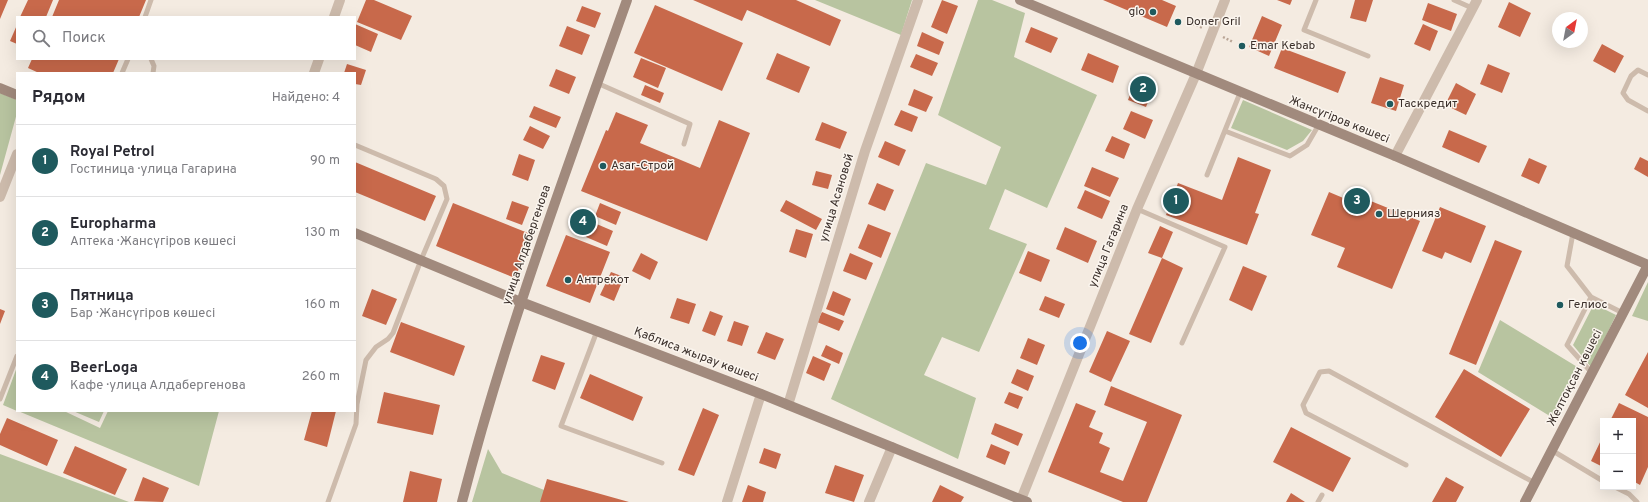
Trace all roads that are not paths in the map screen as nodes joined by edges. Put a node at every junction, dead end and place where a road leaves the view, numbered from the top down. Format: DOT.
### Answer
graph roads {
  1 [pos="151,0"];
  2 [pos="340,0"];
  3 [pos="627,0"];
  4 [pos="918,0"];
  5 [pos="1020,0"];
  6 [pos="1225,0"];
  7 [pos="1316,0"];
  8 [pos="1454,0"];
  9 [pos="1030,2"];
  10 [pos="1474,4"];
  11 [pos="144,16"];
  12 [pos="334,16"];
  13 [pos="1368,56"];
  14 [pos="128,60"];
  15 [pos="151,60"];
  16 [pos="319,60"];
  17 [pos="122,72"];
  18 [pos="153,72"];
  19 [pos="314,72"];
  20 [pos="1196,74"];
  21 [pos="1648,75"];
  22 [pos="597,83"];
  23 [pos="0,88"];
  24 [pos="1240,93"];
  25 [pos="16,95"];
  26 [pos="1648,111"];
  27 [pos="1318,126"];
  28 [pos="1225,132"];
  29 [pos="684,144"];
  30 [pos="356,145"];
  31 [pos="16,156"];
  32 [pos="1395,156"];
  33 [pos="1207,175"];
  34 [pos="2,185"];
  35 [pos="0,197"];
  36 [pos="1138,209"];
  37 [pos="356,233"];
  38 [pos="1573,233"];
  39 [pos="421,260"];
  40 [pos="1648,265"];
  41 [pos="1591,297"];
  42 [pos="521,302"];
  43 [pos="1623,313"];
  44 [pos="596,331"];
  45 [pos="1182,343"];
  46 [pos="16,359"];
  47 [pos="1593,374"];
  48 [pos="761,394"];
  49 [pos="0,399"];
  50 [pos="788,405"];
  51 [pos="892,447"];
  52 [pos="1553,451"];
  53 [pos="662,463"];
  54 [pos="1406,465"];
  55 [pos="1600,479"];
  56 [pos="1535,483"];
  57 [pos="1621,490"];
  58 [pos="1322,495"];
  59 [pos="1023,501"];
  60 [pos="328,502"];
  61 [pos="462,502"];
  62 [pos="727,502"];
  63 [pos="869,502"];
  64 [pos="1318,502"];
  65 [pos="1525,502"];
  66 [pos="1637,502"];
  1 -- 11 [label="lane"];
  2 -- 12 [label="street"];
  3 -- 22 [label="street, улица Алдабергенова"];
  4 -- 50 [label="street, улица Асановой"];
  5 -- 9 [label="street, Жансүгіров көшесі"];
  6 -- 20 [label="street, улица Гагарина"];
  7 -- 13 [label="lane"];
  8 -- 10 [label="lane"];
  9 -- 20 [label="street, Жансүгіров көшесі"];
  10 -- 32 [label="street"];
  14 -- 17 [label="lane"];
  15 -- 18 [label="lane"];
  16 -- 19 [label="street"];
  20 -- 24 [label="street, Жансүгіров көшесі"];
  20 -- 36 [label="street, улица Гагарина"];
  21 -- 26 [label="lane"];
  22 -- 29 [label="lane"];
  22 -- 42 [label="street, улица Алдабергенова"];
  23 -- 25 [label="street"];
  24 -- 27 [label="street, Жансүгіров көшесі"];
  24 -- 28 [label="lane"];
  27 -- 28 [label="lane"];
  27 -- 32 [label="street, Жансүгіров көшесі"];
  28 -- 33 [label="lane"];
  30 -- 39 [label="lane"];
  31 -- 34 [label="street"];
  32 -- 38 [label="street, Жансүгіров көшесі"];
  34 -- 35 [label="street"];
  36 -- 45 [label="lane"];
  36 -- 59 [label="street, улица Гагарина"];
  37 -- 39 [label="street, Қаблиса жырау көшесі"];
  38 -- 40 [label="street, Жансүгіров көшесі"];
  38 -- 41 [label="lane"];
  39 -- 42 [label="street, Қаблиса жырау көшесі"];
  39 -- 60 [label="lane"];
  40 -- 43 [label="street, Желтоқсан көшесі"];
  41 -- 43 [label="lane"];
  41 -- 47 [label="lane"];
  42 -- 44 [label="street, Қаблиса жырау көшесі"];
  42 -- 61 [label="street, улица Алдабергенова"];
  43 -- 47 [label="street, Желтоқсан көшесі"];
  44 -- 48 [label="street, Қаблиса жырау көшесі"];
  44 -- 53 [label="lane"];
  46 -- 49 [label="lane"];
  47 -- 52 [label="street, Желтоқсан көшесі"];
  48 -- 50 [label="street, Қаблиса жырау көшесі"];
  48 -- 62 [label="street"];
  50 -- 51 [label="street, Қаблиса жырау көшесі"];
  51 -- 59 [label="street, Қаблиса жырау көшесі"];
  51 -- 63 [label="street"];
  52 -- 55 [label="lane"];
  52 -- 56 [label="street, Желтоқсан көшесі"];
  54 -- 56 [label="lane"];
  56 -- 65 [label="street, Желтоқсан көшесі"];
  57 -- 66 [label="lane"];
  58 -- 64 [label="lane"];
}
